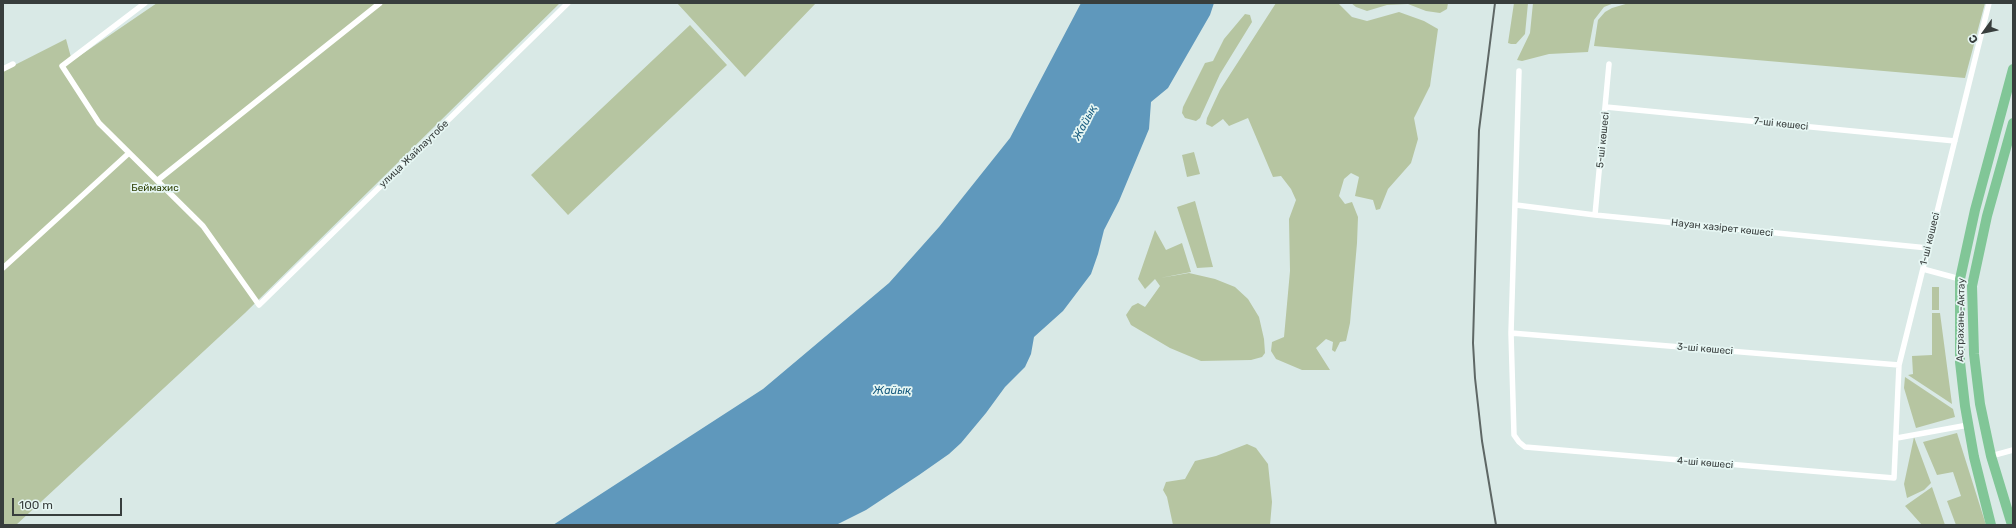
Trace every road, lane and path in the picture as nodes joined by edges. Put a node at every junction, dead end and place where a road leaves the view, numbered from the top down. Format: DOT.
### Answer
graph roads {
  1 [pos="145,3"];
  2 [pos="380,3"];
  3 [pos="568,3"];
  4 [pos="1990,3"];
  5 [pos="13,64"];
  6 [pos="1609,64"];
  7 [pos="3,69"];
  8 [pos="2013,69"];
  9 [pos="1519,71"];
  10 [pos="1606,107"];
  11 [pos="2013,123"];
  12 [pos="1955,141"];
  13 [pos="129,153"];
  14 [pos="158,180"];
  15 [pos="1516,205"];
  16 [pos="1595,215"];
  17 [pos="1928,248"];
  18 [pos="3,268"];
  19 [pos="1923,269"];
  20 [pos="1960,279"];
  21 [pos="1512,333"];
  22 [pos="1899,365"];
  23 [pos="1968,425"];
  24 [pos="1896,438"];
  25 [pos="2013,450"];
  26 [pos="1991,456"];
  27 [pos="1894,478"];
  28 [pos="1991,525"];
  29 [pos="2012,525"];
  1 -- 13 [label="street"];
  2 -- 14 [label="street"];
  3 -- 14 [label="street, улица Жайлаутобе"];
  4 -- 12 [label="street, 1-шi көшесі"];
  5 -- 7 [label="street"];
  6 -- 10 [label="street, 5-шi көшесі"];
  8 -- 20 [label="highway, Астрахань-Актау"];
  9 -- 15 [label="street"];
  10 -- 12 [label="street, 7-шi көшесі"];
  10 -- 16 [label="street, 5-шi көшесі"];
  11 -- 26 [label="highway"];
  12 -- 17 [label="street, 1-шi көшесі"];
  13 -- 14 [label="street"];
  13 -- 18 [label="street"];
  15 -- 16 [label="street, Науан хазірет көшесі"];
  15 -- 21 [label="street"];
  16 -- 17 [label="street, Науан хазірет көшесі"];
  17 -- 19 [label="street, 1-шi көшесі"];
  19 -- 20 [label="street"];
  19 -- 22 [label="street, 1-шi көшесі"];
  20 -- 23 [label="highway, Астрахань-Актау"];
  21 -- 22 [label="street, 3-шi көшесі"];
  21 -- 27 [label="street, 4-шi көшесі"];
  22 -- 24 [label="street, 1-шi көшесі"];
  23 -- 24 [label="street"];
  23 -- 28 [label="highway, Астрахань-Актау"];
  24 -- 27 [label="street, 1-шi көшесі"];
  25 -- 26 [label="street"];
  26 -- 29 [label="highway"];
}
